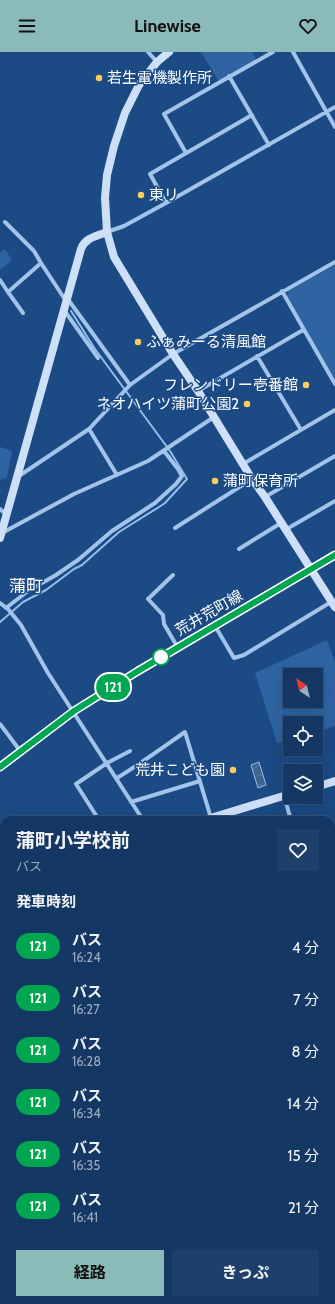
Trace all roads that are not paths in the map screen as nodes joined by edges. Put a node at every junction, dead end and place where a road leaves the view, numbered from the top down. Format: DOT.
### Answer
graph roads {
  1 [pos="148,52"];
  2 [pos="169,52"];
  3 [pos="274,52"];
  4 [pos="293,52"];
  5 [pos="157,62"];
  6 [pos="229,76"];
  7 [pos="335,107"];
  8 [pos="326,112"];
  9 [pos="252,116"];
  10 [pos="335,127"];
  11 [pos="269,145"];
  12 [pos="186,153"];
  13 [pos="166,203"];
  14 [pos="5,222"];
  15 [pos="107,232"];
  16 [pos="335,262"];
  17 [pos="42,263"];
  18 [pos="0,280"];
  19 [pos="282,291"];
  20 [pos="8,292"];
  21 [pos="67,300"];
  22 [pos="64,310"];
  23 [pos="23,313"];
  24 [pos="303,330"];
  25 [pos="173,354"];
  26 [pos="257,356"];
  27 [pos="98,358"];
  28 [pos="335,384"];
  29 [pos="130,385"];
  30 [pos="198,391"];
  31 [pos="335,410"];
  32 [pos="214,417"];
  33 [pos="89,429"];
  34 [pos="301,430"];
  35 [pos="165,450"];
  36 [pos="335,456"];
  37 [pos="243,464"];
  38 [pos="117,475"];
  39 [pos="18,476"];
  40 [pos="252,479"];
  41 [pos="265,497"];
  42 [pos="335,501"];
  43 [pos="0,508"];
  44 [pos="7,515"];
  45 [pos="283,527"];
  46 [pos="175,528"];
  47 [pos="1,536"];
  48 [pos="239,549"];
  49 [pos="335,555"];
  50 [pos="311,569"];
  51 [pos="173,575"];
  52 [pos="0,603"];
  53 [pos="333,604"];
  54 [pos="7,609"];
  55 [pos="214,626"];
  56 [pos="178,648"];
  57 [pos="74,711"];
  58 [pos="0,724"];
  59 [pos="130,751"];
  60 [pos="21,752"];
  61 [pos="107,763"];
  62 [pos="0,767"];
  63 [pos="117,778"];
  64 [pos="200,781"];
  65 [pos="335,781"];
  66 [pos="323,785"];
  67 [pos="283,796"];
  68 [pos="131,802"];
  69 [pos="288,804"];
  70 [pos="96,816"];
  71 [pos="140,816"];
  72 [pos="207,816"];
  73 [pos="218,816"];
  74 [pos="290,816"];
  1 -- 5 [label="street"];
  2 -- 5 [label="street"];
  3 -- 6 [label="street"];
  4 -- 8 [label="street"];
  5 -- 15 [label="street"];
  6 -- 9 [label="street"];
  6 -- 12 [label="street"];
  7 -- 8 [label="street"];
  8 -- 10 [label="street"];
  8 -- 11 [label="street"];
  9 -- 11 [label="street"];
  9 -- 12 [label="street"];
  11 -- 13 [label="street"];
  12 -- 13 [label="street"];
  13 -- 15 [label="street"];
  14 -- 17 [label="street"];
  15 -- 21 [label="street"];
  15 -- 25 [label="street"];
  16 -- 19 [label="street"];
  17 -- 20 [label="street"];
  17 -- 21 [label="street"];
  18 -- 20 [label="street"];
  19 -- 24 [label="street"];
  19 -- 25 [label="street"];
  20 -- 23 [label="street"];
  21 -- 22 [label="street"];
  21 -- 29 [label="street"];
  22 -- 27 [label="street"];
  22 -- 39 [label="street"];
  24 -- 26 [label="street"];
  24 -- 28 [label="street"];
  25 -- 29 [label="street"];
  25 -- 30 [label="street"];
  26 -- 30 [label="street"];
  26 -- 34 [label="street"];
  29 -- 33 [label="street"];
  30 -- 32 [label="street"];
  31 -- 34 [label="street"];
  32 -- 35 [label="street"];
  32 -- 37 [label="street"];
  33 -- 38 [label="street"];
  33 -- 39 [label="street"];
  34 -- 37 [label="street"];
  35 -- 38 [label="street"];
  35 -- 54 [label="street"];
  36 -- 41 [label="street"];
  37 -- 40 [label="street"];
  38 -- 47 [label="street"];
  39 -- 44 [label="street"];
  40 -- 41 [label="street"];
  40 -- 46 [label="street"];
  41 -- 45 [label="street"];
  42 -- 45 [label="street"];
  43 -- 44 [label="street"];
  44 -- 47 [label="street"];
  45 -- 48 [label="street"];
  45 -- 50 [label="street"];
  49 -- 50 [label="street, 荒井荒町線"];
  50 -- 53 [label="street"];
  50 -- 55 [label="street, 荒井荒町線"];
  51 -- 56 [label="street"];
  52 -- 54 [label="street"];
  53 -- 55 [label="street"];
  54 -- 57 [label="street"];
  55 -- 56 [label="street, 荒井荒町線"];
  56 -- 57 [label="street, 荒井荒町線"];
  57 -- 60 [label="street, 荒井荒町線"];
  57 -- 61 [label="street"];
  58 -- 60 [label="street"];
  59 -- 61 [label="street"];
  60 -- 62 [label="street, 荒井荒町線"];
  61 -- 63 [label="street"];
  61 -- 70 [label="street"];
  63 -- 64 [label="street"];
  63 -- 68 [label="street"];
  64 -- 68 [label="street"];
  64 -- 72 [label="street"];
  65 -- 66 [label="street"];
  67 -- 73 [label="street"];
  68 -- 71 [label="street"];
  69 -- 74 [label="street"];
}
